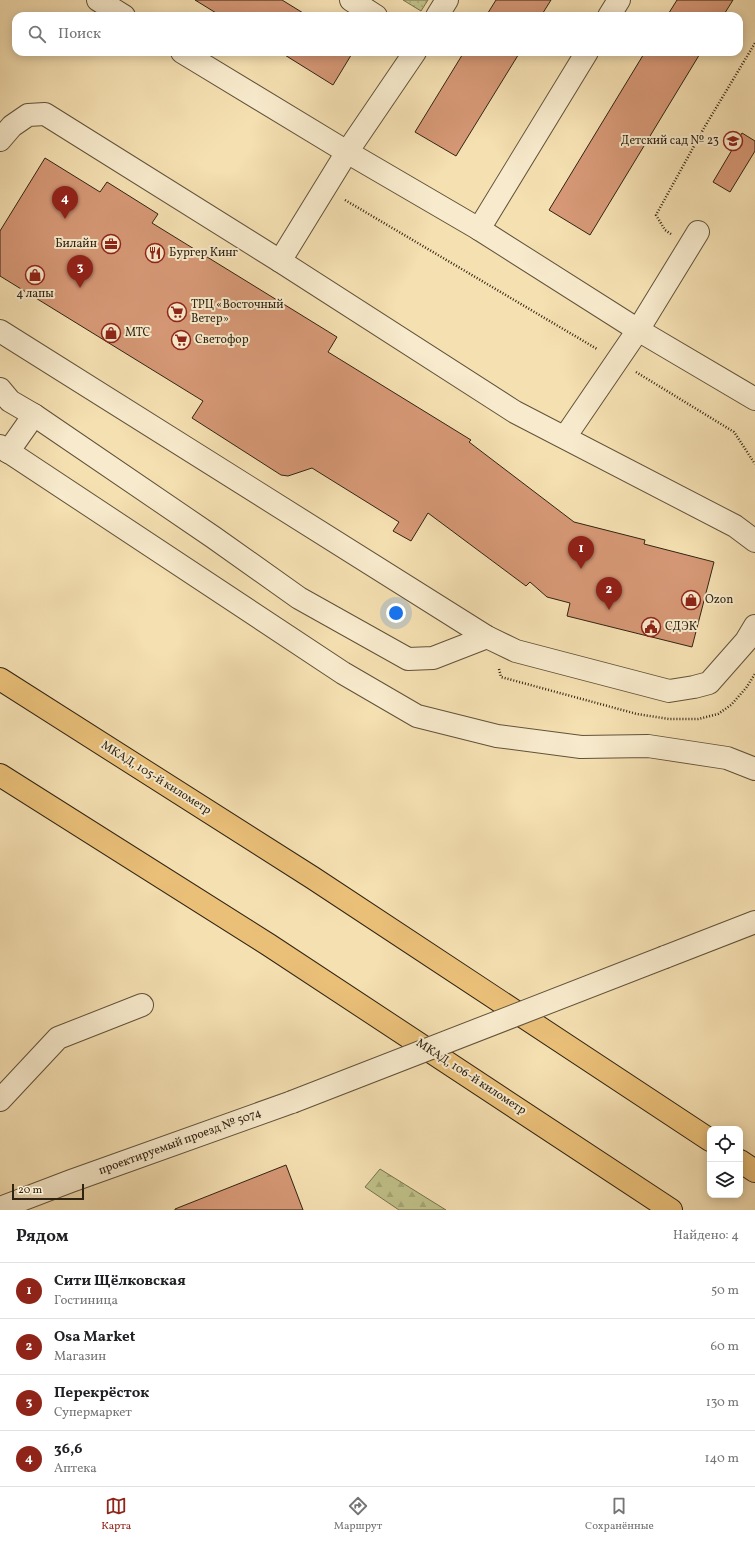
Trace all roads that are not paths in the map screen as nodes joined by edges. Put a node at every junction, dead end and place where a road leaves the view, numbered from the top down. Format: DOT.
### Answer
graph roads {
  1 [pos="98,0"];
  2 [pos="351,0"];
  3 [pos="447,0"];
  4 [pos="619,0"];
  5 [pos="118,12"];
  6 [pos="370,12"];
  7 [pos="440,12"];
  8 [pos="612,12"];
  9 [pos="189,56"];
  10 [pos="412,56"];
  11 [pos="585,56"];
  12 [pos="0,140"];
  13 [pos="347,152"];
  14 [pos="479,229"];
  15 [pos="693,239"];
  16 [pos="280,261"];
  17 [pos="638,330"];
  18 [pos="0,331"];
  19 [pos="0,389"];
  20 [pos="755,399"];
  21 [pos="34,415"];
  22 [pos="565,437"];
  23 [pos="4,449"];
  24 [pos="755,541"];
  25 [pos="755,626"];
  26 [pos="487,637"];
  27 [pos="0,679"];
  28 [pos="755,769"];
  29 [pos="0,774"];
  30 [pos="755,922"];
  31 [pos="142,1005"];
  32 [pos="0,1100"];
  33 [pos="707,1138"];
  34 [pos="743,1162"];
  35 [pos="755,1171"];
  36 [pos="0,1208"];
  37 [pos="671,1210"];
  1 -- 5 [label="street"];
  2 -- 6 [label="street"];
  3 -- 7 [label="street"];
  4 -- 8 [label="street"];
  9 -- 13 [label="street"];
  10 -- 13 [label="street"];
  11 -- 14 [label="street"];
  12 -- 16 [label="street"];
  13 -- 14 [label="street"];
  13 -- 16 [label="street"];
  14 -- 17 [label="street"];
  15 -- 17 [label="street"];
  16 -- 22 [label="street"];
  17 -- 20 [label="street"];
  17 -- 22 [label="street"];
  18 -- 26 [label="street"];
  19 -- 21 [label="street"];
  21 -- 23 [label="street"];
  21 -- 26 [label="street"];
  22 -- 24 [label="street"];
  23 -- 28 [label="street"];
  25 -- 26 [label="street"];
  27 -- 33 [label="highway, МКАД, 105-й километр"];
  29 -- 37 [label="highway, МКАД, 106-й километр"];
  30 -- 36 [label="street, проектируемый проезд № 5074, bridge"];
  31 -- 32 [label="street"];
  34 -- 35 [label="highway"];
}
